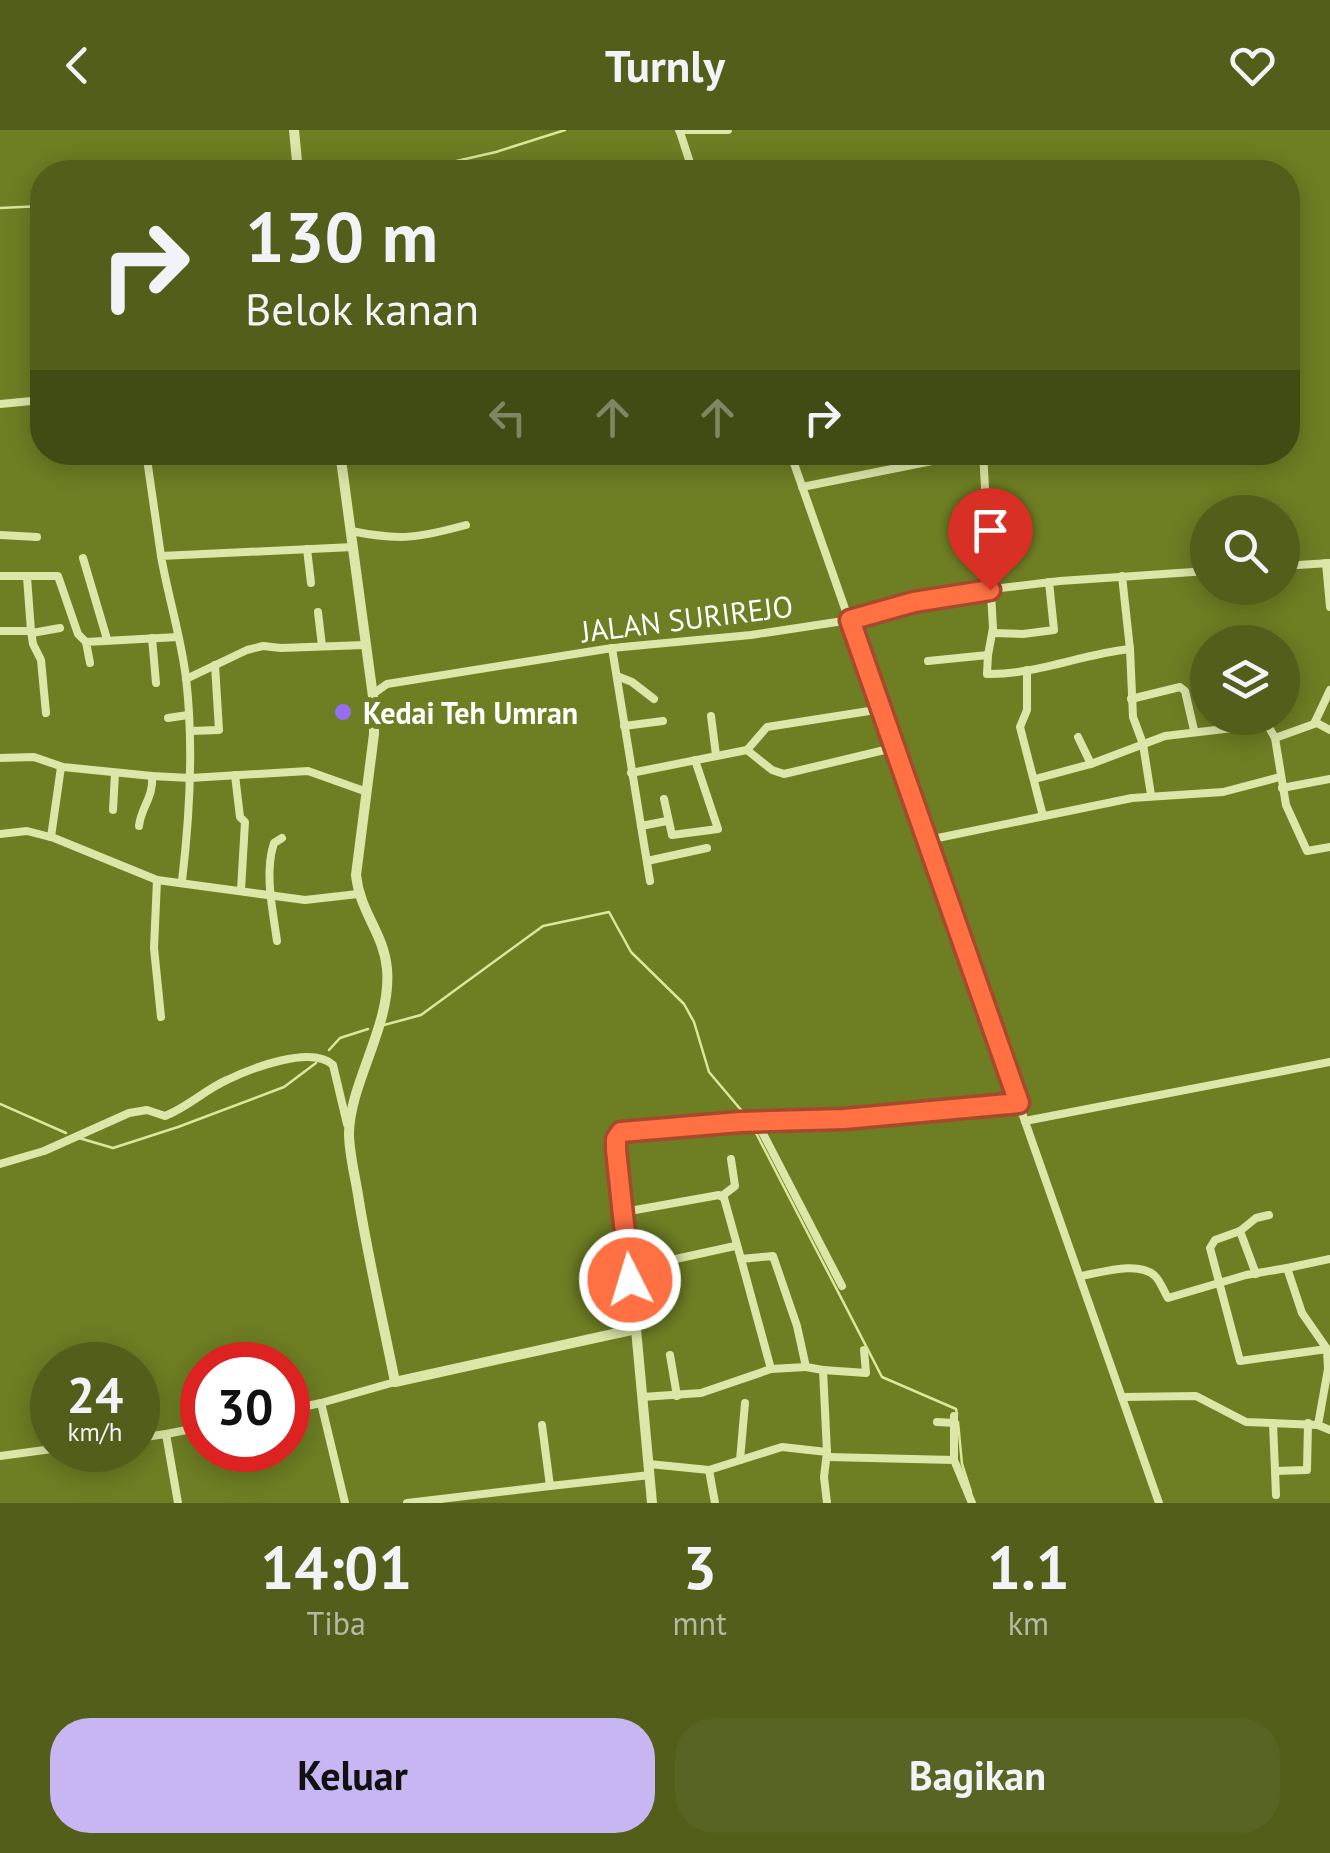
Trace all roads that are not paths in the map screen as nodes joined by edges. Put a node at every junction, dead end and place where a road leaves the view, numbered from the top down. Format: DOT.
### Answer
graph roads {
  1 [pos="294,130"];
  2 [pos="728,130"];
  3 [pos="679,131"];
  4 [pos="297,160"];
  5 [pos="689,160"];
  6 [pos="30,401"];
  7 [pos="0,404"];
  8 [pos="148,465"];
  9 [pos="342,465"];
  10 [pos="794,465"];
  11 [pos="914,465"];
  12 [pos="981,465"];
  13 [pos="802,487"];
  14 [pos="466,525"];
  15 [pos="351,531"];
  16 [pos="0,535"];
  17 [pos="36,537"];
  18 [pos="353,547"];
  19 [pos="307,549"];
  20 [pos="161,556"];
  21 [pos="83,558"];
  22 [pos="1328,563"];
  23 [pos="1300,565"];
  24 [pos="1190,572"];
  25 [pos="0,576"];
  26 [pos="1122,576"];
  27 [pos="27,577"];
  28 [pos="1050,582"];
  29 [pos="311,583"];
  30 [pos="990,590"];
  31 [pos="1330,607"];
  32 [pos="318,612"];
  33 [pos="850,620"];
  34 [pos="60,628"];
  35 [pos="0,631"];
  36 [pos="31,632"];
  37 [pos="994,633"];
  38 [pos="152,638"];
  39 [pos="178,638"];
  40 [pos="107,639"];
  41 [pos="86,642"];
  42 [pos="322,646"];
  43 [pos="366,646"];
  44 [pos="612,648"];
  45 [pos="1130,649"];
  46 [pos="988,655"];
  47 [pos="928,661"];
  48 [pos="90,663"];
  49 [pos="215,665"];
  50 [pos="1027,670"];
  51 [pos="370,676"];
  52 [pos="616,676"];
  53 [pos="186,679"];
  54 [pos="156,683"];
  55 [pos="387,684"];
  56 [pos="1330,690"];
  57 [pos="373,694"];
  58 [pos="654,699"];
  59 [pos="1131,700"];
  60 [pos="882,709"];
  61 [pos="46,713"];
  62 [pos="1190,714"];
  63 [pos="188,716"];
  64 [pos="711,716"];
  65 [pos="168,718"];
  66 [pos="663,721"];
  67 [pos="1316,722"];
  68 [pos="624,726"];
  69 [pos="1330,730"];
  70 [pos="190,731"];
  71 [pos="1190,731"];
  72 [pos="1273,735"];
  73 [pos="1078,737"];
  74 [pos="1275,738"];
  75 [pos="1143,744"];
  76 [pos="894,748"];
  77 [pos="747,750"];
  78 [pos="716,755"];
  79 [pos="0,758"];
  80 [pos="695,760"];
  81 [pos="1090,764"];
  82 [pos="61,767"];
  83 [pos="631,773"];
  84 [pos="115,774"];
  85 [pos="235,775"];
  86 [pos="152,776"];
  87 [pos="190,778"];
  88 [pos="1330,779"];
  89 [pos="1035,780"];
  90 [pos="1281,782"];
  91 [pos="367,792"];
  92 [pos="1151,795"];
  93 [pos="664,799"];
  94 [pos="112,810"];
  95 [pos="1043,816"];
  96 [pos="667,821"];
  97 [pos="138,826"];
  98 [pos="641,826"];
  99 [pos="0,834"];
  100 [pos="52,837"];
  101 [pos="282,838"];
  102 [pos="928,840"];
  103 [pos="1330,847"];
  104 [pos="707,848"];
  105 [pos="647,861"];
  106 [pos="157,880"];
  107 [pos="182,881"];
  108 [pos="650,881"];
  109 [pos="242,890"];
  110 [pos="271,894"];
  111 [pos="358,894"];
  112 [pos="277,941"];
  113 [pos="161,1017"];
  114 [pos="1330,1062"];
  115 [pos="1019,1103"];
  116 [pos="1024,1121"];
  117 [pos="758,1122"];
  118 [pos="349,1133"];
  119 [pos="731,1159"];
  120 [pos="0,1164"];
  121 [pos="722,1196"];
  122 [pos="624,1212"];
  123 [pos="1269,1215"];
  124 [pos="1240,1232"];
  125 [pos="736,1246"];
  126 [pos="741,1258"];
  127 [pos="1330,1259"];
  128 [pos="1287,1268"];
  129 [pos="1256,1274"];
  130 [pos="1081,1276"];
  131 [pos="1219,1283"];
  132 [pos="842,1286"];
  133 [pos="631,1290"];
  134 [pos="636,1329"];
  135 [pos="1326,1349"];
  136 [pos="864,1350"];
  137 [pos="670,1355"];
  138 [pos="806,1367"];
  139 [pos="771,1368"];
  140 [pos="824,1370"];
  141 [pos="396,1382"];
  142 [pos="642,1396"];
  143 [pos="676,1396"];
  144 [pos="1122,1397"];
  145 [pos="745,1403"];
  146 [pos="321,1404"];
  147 [pos="310,1406"];
  148 [pos="938,1422"];
  149 [pos="1274,1422"];
  150 [pos="1308,1423"];
  151 [pos="542,1425"];
  152 [pos="1318,1425"];
  153 [pos="1330,1430"];
  154 [pos="180,1431"];
  155 [pos="166,1434"];
  156 [pos="160,1435"];
  157 [pos="30,1452"];
  158 [pos="827,1454"];
  159 [pos="0,1456"];
  160 [pos="740,1460"];
  161 [pos="954,1460"];
  162 [pos="650,1470"];
  163 [pos="709,1470"];
  164 [pos="1275,1470"];
  165 [pos="550,1486"];
  166 [pos="1276,1495"];
  167 [pos="178,1503"];
  168 [pos="344,1503"];
  169 [pos="407,1503"];
  170 [pos="652,1503"];
  171 [pos="714,1503"];
  172 [pos="827,1503"];
  173 [pos="972,1503"];
  174 [pos="1159,1503"];
  1 -- 4 [label="street"];
  2 -- 3 [label="street"];
  3 -- 5 [label="street"];
  6 -- 7 [label="street"];
  8 -- 20 [label="street"];
  9 -- 15 [label="street"];
  10 -- 13 [label="street"];
  11 -- 13 [label="street"];
  12 -- 30 [label="street"];
  13 -- 33 [label="street"];
  14 -- 15 [label="street"];
  15 -- 18 [label="street"];
  16 -- 17 [label="street"];
  18 -- 19 [label="street"];
  18 -- 43 [label="street"];
  19 -- 20 [label="street"];
  19 -- 29 [label="street"];
  20 -- 39 [label="street"];
  21 -- 40 [label="street"];
  22 -- 23 [label="street"];
  22 -- 31 [label="street"];
  24 -- 26 [label="street, JALAN SURIREJO"];
  25 -- 27 [label="street"];
  26 -- 28 [label="street, JALAN SURIREJO"];
  26 -- 45 [label="street"];
  27 -- 36 [label="street"];
  27 -- 41 [label="street"];
  28 -- 30 [label="street, JALAN SURIREJO"];
  28 -- 37 [label="street"];
  30 -- 33 [label="street, JALAN SURIREJO"];
  30 -- 37 [label="street"];
  32 -- 42 [label="street"];
  33 -- 44 [label="street, JALAN SURIREJO"];
  33 -- 60 [label="street"];
  34 -- 36 [label="street"];
  35 -- 36 [label="street"];
  36 -- 61 [label="street"];
  37 -- 46 [label="street"];
  38 -- 39 [label="street"];
  38 -- 40 [label="street"];
  38 -- 54 [label="street"];
  39 -- 53 [label="street"];
  40 -- 41 [label="street"];
  41 -- 48 [label="street"];
  42 -- 43 [label="street"];
  42 -- 49 [label="street"];
  43 -- 51 [label="street"];
  44 -- 52 [label="street"];
  44 -- 55 [label="street, JALAN SURIREJO"];
  45 -- 50 [label="street"];
  45 -- 59 [label="street"];
  46 -- 47 [label="street"];
  46 -- 50 [label="street"];
  49 -- 53 [label="street"];
  49 -- 70 [label="street"];
  50 -- 89 [label="street"];
  51 -- 55 [label="street"];
  51 -- 57 [label="street"];
  52 -- 58 [label="street"];
  52 -- 68 [label="street"];
  53 -- 63 [label="street"];
  55 -- 57 [label="street, JALAN SURIREJO"];
  56 -- 67 [label="street"];
  57 -- 91 [label="street"];
  59 -- 62 [label="street"];
  59 -- 75 [label="street"];
  60 -- 76 [label="street"];
  60 -- 77 [label="street"];
  63 -- 65 [label="street"];
  63 -- 70 [label="street"];
  64 -- 78 [label="street"];
  66 -- 68 [label="street"];
  67 -- 69 [label="street"];
  67 -- 74 [label="street"];
  68 -- 83 [label="street"];
  70 -- 87 [label="street"];
  71 -- 75 [label="street"];
  72 -- 74 [label="street"];
  73 -- 81 [label="street"];
  74 -- 90 [label="street"];
  75 -- 81 [label="street"];
  75 -- 92 [label="street"];
  76 -- 77 [label="street"];
  76 -- 102 [label="street"];
  77 -- 78 [label="street"];
  78 -- 80 [label="street"];
  79 -- 82 [label="street"];
  80 -- 83 [label="street"];
  80 -- 96 [label="street"];
  81 -- 89 [label="street"];
  82 -- 84 [label="street"];
  82 -- 100 [label="street"];
  83 -- 98 [label="street"];
  84 -- 86 [label="street"];
  84 -- 94 [label="street"];
  85 -- 87 [label="street"];
  85 -- 91 [label="street"];
  85 -- 109 [label="street"];
  86 -- 87 [label="street"];
  86 -- 97 [label="street"];
  87 -- 107 [label="street"];
  88 -- 90 [label="street"];
  89 -- 95 [label="street"];
  90 -- 92 [label="street"];
  90 -- 103 [label="street"];
  91 -- 111 [label="street"];
  92 -- 95 [label="street"];
  93 -- 96 [label="street"];
  95 -- 102 [label="street"];
  96 -- 98 [label="street"];
  98 -- 105 [label="street"];
  99 -- 100 [label="street"];
  100 -- 106 [label="street"];
  101 -- 110 [label="street"];
  102 -- 115 [label="street"];
  104 -- 105 [label="street"];
  105 -- 108 [label="street"];
  106 -- 107 [label="street"];
  106 -- 113 [label="street"];
  107 -- 109 [label="street"];
  109 -- 110 [label="street"];
  110 -- 111 [label="street"];
  110 -- 112 [label="street"];
  111 -- 118 [label="street"];
  114 -- 116 [label="street"];
  115 -- 116 [label="street"];
  115 -- 117 [label="street"];
  116 -- 130 [label="street"];
  117 -- 122 [label="street"];
  117 -- 132 [label="street"];
  118 -- 120 [label="street"];
  118 -- 141 [label="street"];
  119 -- 121 [label="street"];
  121 -- 122 [label="street"];
  121 -- 125 [label="street"];
  122 -- 133 [label="street"];
  123 -- 124 [label="street"];
  124 -- 129 [label="street"];
  124 -- 131 [label="street"];
  125 -- 126 [label="street"];
  125 -- 133 [label="street"];
  126 -- 138 [label="street"];
  126 -- 139 [label="street"];
  127 -- 128 [label="street"];
  128 -- 129 [label="street"];
  128 -- 135 [label="street"];
  129 -- 131 [label="street"];
  130 -- 131 [label="street"];
  130 -- 144 [label="street"];
  131 -- 135 [label="street"];
  133 -- 134 [label="street"];
  134 -- 141 [label="street"];
  134 -- 142 [label="street"];
  135 -- 152 [label="street"];
  136 -- 140 [label="street"];
  137 -- 143 [label="street"];
  138 -- 139 [label="street"];
  138 -- 140 [label="street"];
  139 -- 143 [label="street"];
  140 -- 158 [label="street"];
  141 -- 146 [label="street"];
  142 -- 143 [label="street"];
  142 -- 162 [label="street"];
  144 -- 149 [label="street"];
  144 -- 174 [label="street"];
  145 -- 160 [label="street"];
  146 -- 147 [label="street"];
  146 -- 168 [label="street"];
  148 -- 161 [label="street"];
  149 -- 150 [label="street"];
  149 -- 164 [label="street"];
  150 -- 152 [label="street"];
  150 -- 164 [label="street"];
  151 -- 165 [label="street"];
  152 -- 153 [label="street"];
  154 -- 155 [label="street"];
  155 -- 156 [label="street"];
  155 -- 167 [label="street"];
  157 -- 159 [label="street"];
  158 -- 160 [label="street"];
  158 -- 161 [label="street"];
  158 -- 172 [label="street"];
  160 -- 163 [label="street"];
  161 -- 173 [label="street"];
  162 -- 163 [label="street"];
  162 -- 165 [label="street"];
  162 -- 170 [label="street"];
  163 -- 171 [label="street"];
  164 -- 166 [label="street"];
  165 -- 169 [label="street"];
}
